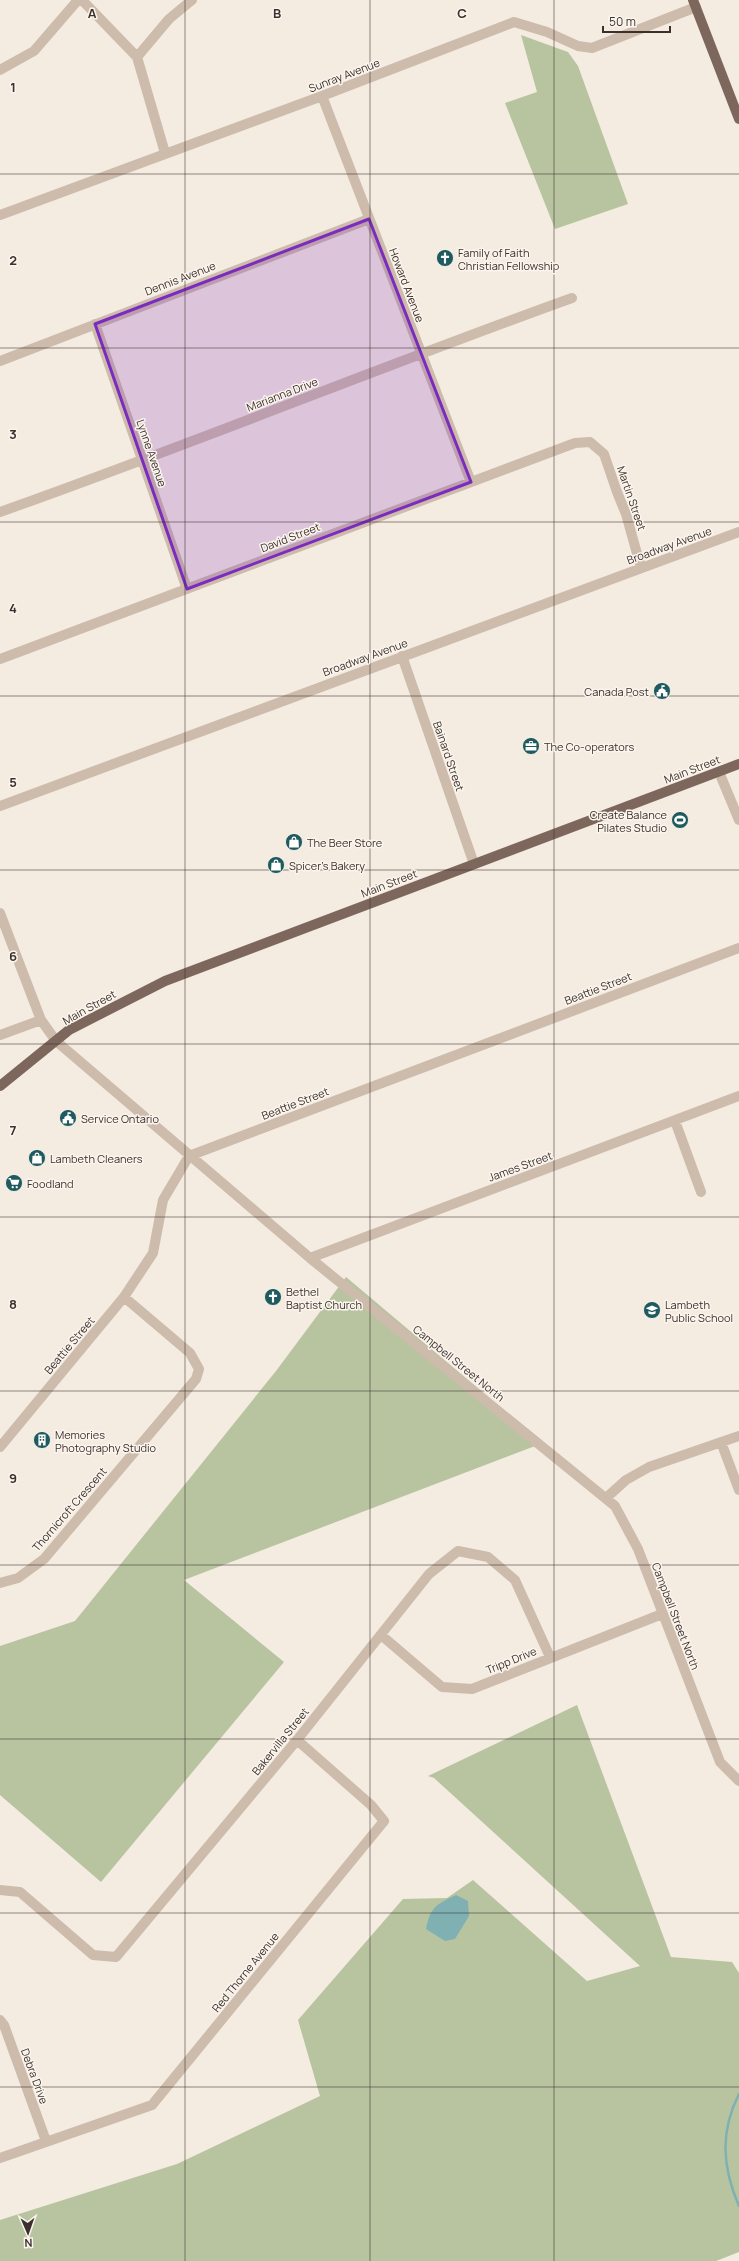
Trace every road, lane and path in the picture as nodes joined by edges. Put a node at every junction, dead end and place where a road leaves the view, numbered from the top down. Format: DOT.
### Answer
graph roads {
  1 [pos="78,0"];
  2 [pos="82,0"];
  3 [pos="192,0"];
  4 [pos="694,3"];
  5 [pos="137,57"];
  6 [pos="0,70"];
  7 [pos="322,96"];
  8 [pos="739,119"];
  9 [pos="165,153"];
  10 [pos="0,214"];
  11 [pos="369,219"];
  12 [pos="572,298"];
  13 [pos="95,324"];
  14 [pos="421,352"];
  15 [pos="0,361"];
  16 [pos="590,442"];
  17 [pos="143,462"];
  18 [pos="471,482"];
  19 [pos="0,512"];
  20 [pos="739,532"];
  21 [pos="640,568"];
  22 [pos="187,589"];
  23 [pos="402,656"];
  24 [pos="0,658"];
  25 [pos="739,764"];
  26 [pos="719,772"];
  27 [pos="0,806"];
  28 [pos="739,820"];
  29 [pos="474,864"];
  30 [pos="0,913"];
  31 [pos="739,948"];
  32 [pos="41,1020"];
  33 [pos="0,1035"];
  34 [pos="56,1041"];
  35 [pos="0,1086"];
  36 [pos="739,1096"];
  37 [pos="675,1122"];
  38 [pos="189,1156"];
  39 [pos="701,1192"];
  40 [pos="310,1258"];
  41 [pos="124,1297"];
  42 [pos="739,1436"];
  43 [pos="721,1442"];
  44 [pos="0,1447"];
  45 [pos="739,1490"];
  46 [pos="606,1498"];
  47 [pos="0,1583"];
  48 [pos="662,1614"];
  49 [pos="381,1635"];
  50 [pos="550,1657"];
  51 [pos="297,1740"];
  52 [pos="739,1781"];
  53 [pos="0,1890"];
  54 [pos="0,2020"];
  55 [pos="46,2141"];
  56 [pos="0,2158"];
  1 -- 6 [label="street"];
  2 -- 5 [label="street"];
  3 -- 5 [label="street"];
  4 -- 7 [label="street, Sunray Avenue"];
  4 -- 8 [label="main road"];
  5 -- 9 [label="street"];
  7 -- 9 [label="street, Sunray Avenue"];
  7 -- 11 [label="street, Howard Avenue"];
  9 -- 10 [label="street, Sunray Avenue"];
  11 -- 13 [label="street, Dennis Avenue"];
  11 -- 14 [label="street, Howard Avenue"];
  12 -- 14 [label="street, Marianna Drive"];
  13 -- 15 [label="street, Dennis Avenue"];
  13 -- 17 [label="street, Lynne Avenue"];
  14 -- 17 [label="street, Marianna Drive"];
  14 -- 18 [label="street, Howard Avenue"];
  16 -- 18 [label="street, David Street"];
  16 -- 21 [label="street, Martin Street"];
  17 -- 19 [label="street, Marianna Drive"];
  17 -- 22 [label="street, Lynne Avenue"];
  18 -- 22 [label="street, David Street"];
  20 -- 21 [label="street, Broadway Avenue"];
  21 -- 23 [label="street, Broadway Avenue"];
  22 -- 24 [label="street, David Street"];
  23 -- 27 [label="street, Broadway Avenue"];
  23 -- 29 [label="street, Bainard Street"];
  25 -- 26 [label="main road, Main Street"];
  26 -- 28 [label="street"];
  26 -- 29 [label="main road, Main Street"];
  29 -- 34 [label="main road, Main Street"];
  30 -- 32 [label="street, Campbell Street North"];
  31 -- 38 [label="street, Beattie Street"];
  32 -- 33 [label="street"];
  32 -- 34 [label="street, Campbell Street North"];
  34 -- 35 [label="main road, Main Street"];
  34 -- 38 [label="street, Campbell Street North"];
  36 -- 37 [label="street, James Street"];
  37 -- 39 [label="street"];
  37 -- 40 [label="street, James Street"];
  38 -- 40 [label="street, Campbell Street North"];
  38 -- 41 [label="street, Beattie Street"];
  40 -- 46 [label="street, Campbell Street North"];
  41 -- 44 [label="street, Beattie Street"];
  41 -- 47 [label="street, Thornicroft Crescent"];
  42 -- 43 [label="street"];
  43 -- 45 [label="street"];
  43 -- 46 [label="street"];
  46 -- 48 [label="street, Campbell Street North"];
  48 -- 50 [label="street, Tripp Drive"];
  48 -- 52 [label="street, Campbell Street North"];
  49 -- 50 [label="street, Tripp Drive"];
  49 -- 50 [label="street, Bakervilla Street"];
  49 -- 51 [label="street, Bakervilla Street"];
  51 -- 53 [label="street, Bakervilla Street"];
  51 -- 55 [label="street, Red Thorne Avenue"];
  54 -- 55 [label="street, Debra Drive"];
  55 -- 56 [label="street, Red Thorne Avenue"];
}
